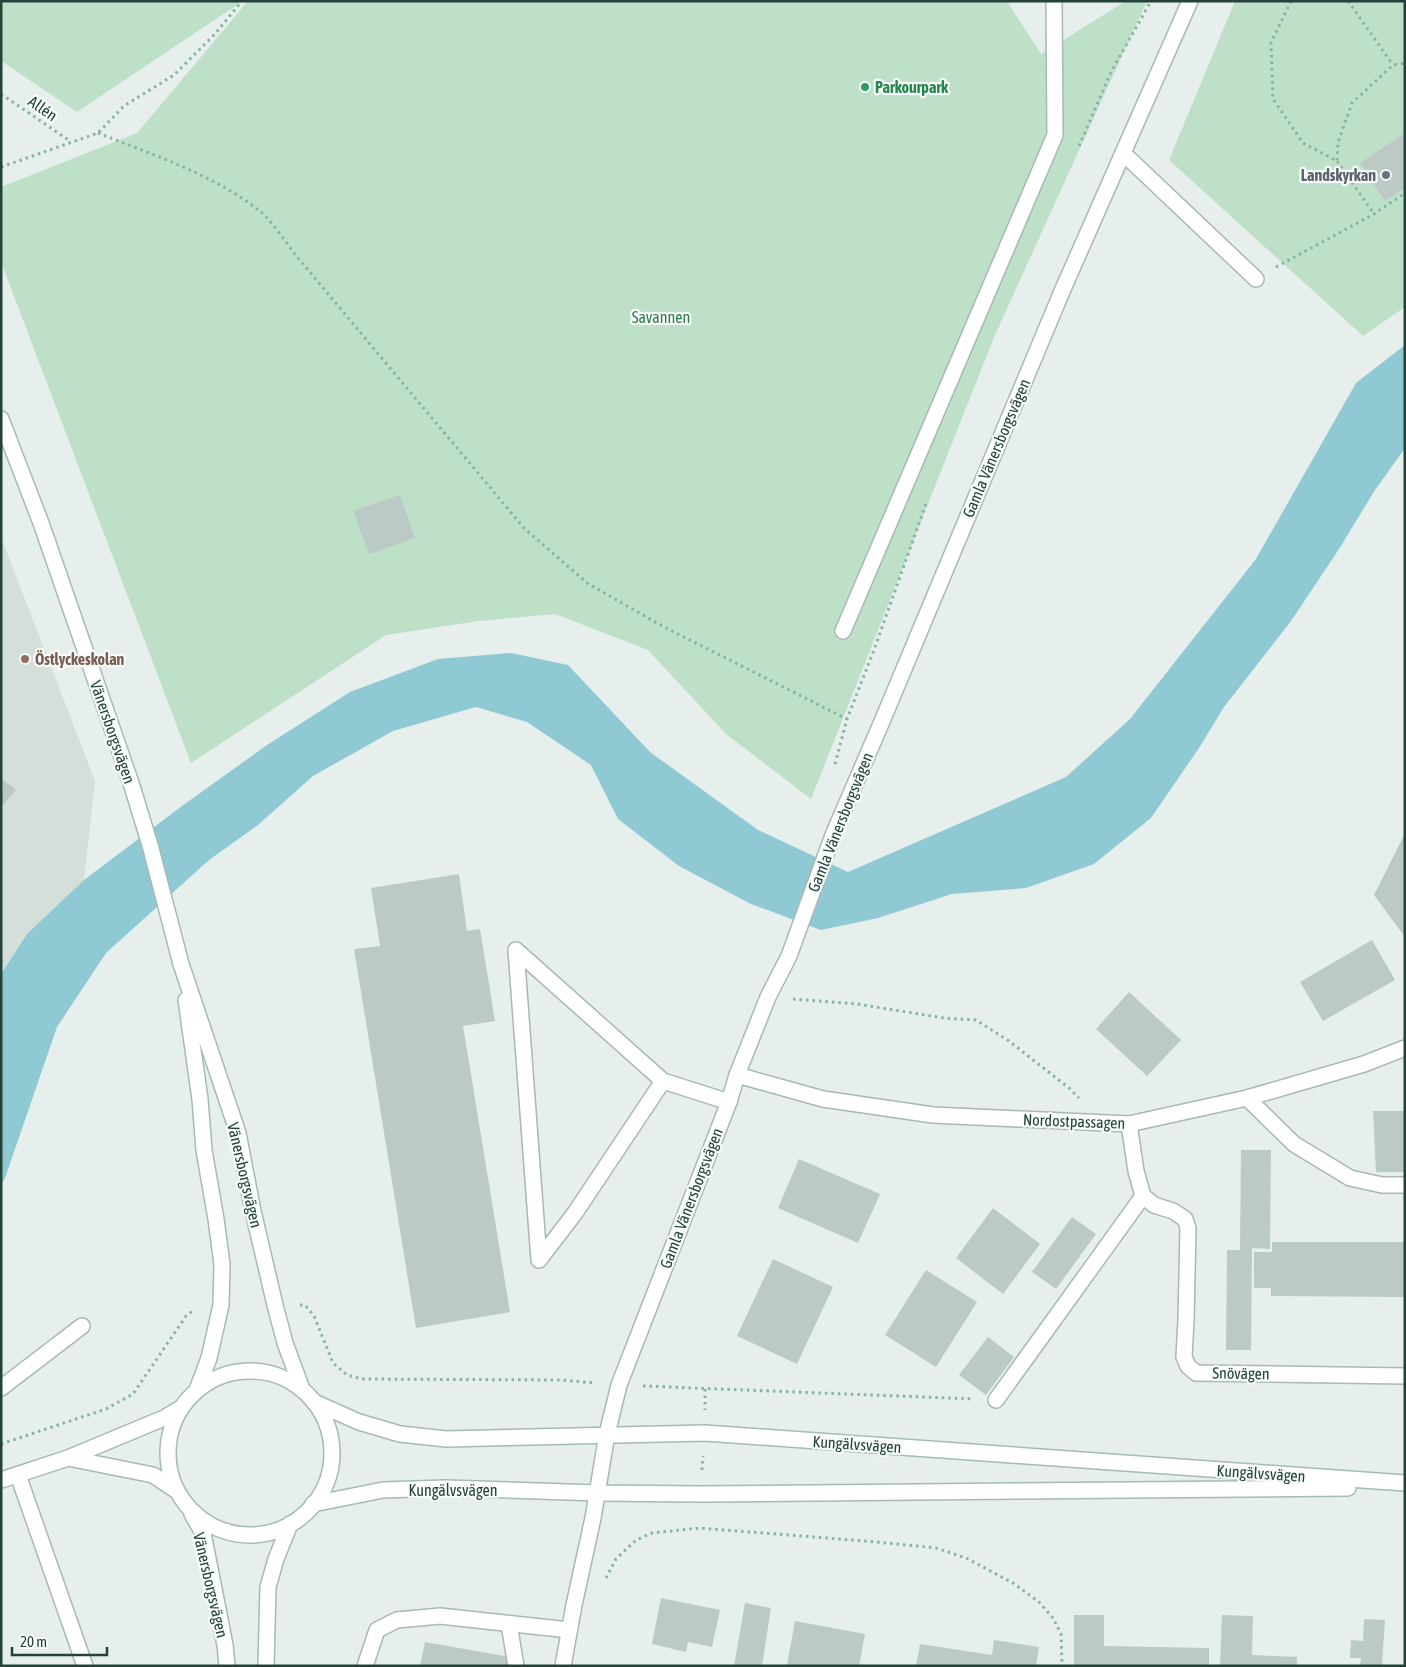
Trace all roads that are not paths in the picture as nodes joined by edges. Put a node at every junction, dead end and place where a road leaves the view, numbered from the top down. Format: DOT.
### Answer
graph roads {
  1 [pos="1054,1"];
  2 [pos="1190,1"];
  3 [pos="1124,153"];
  4 [pos="1256,278"];
  5 [pos="1,419"];
  6 [pos="843,631"];
  7 [pos="181,964"];
  8 [pos="1405,1048"];
  9 [pos="738,1075"];
  10 [pos="664,1081"];
  11 [pos="1247,1098"];
  12 [pos="729,1102"];
  13 [pos="1129,1124"];
  14 [pos="1405,1185"];
  15 [pos="1143,1196"];
  16 [pos="82,1326"];
  17 [pos="1405,1376"];
  18 [pos="1,1388"];
  19 [pos="302,1389"];
  20 [pos="197,1390"];
  21 [pos="996,1400"];
  22 [pos="314,1402"];
  23 [pos="181,1408"];
  24 [pos="607,1434"];
  25 [pos="68,1458"];
  26 [pos="18,1475"];
  27 [pos="1,1480"];
  28 [pos="1405,1483"];
  29 [pos="1405,1488"];
  30 [pos="177,1491"];
  31 [pos="598,1493"];
  32 [pos="313,1504"];
  33 [pos="187,1506"];
  34 [pos="290,1524"];
  35 [pos="509,1624"];
  36 [pos="570,1630"];
  37 [pos="86,1666"];
  38 [pos="227,1666"];
  39 [pos="266,1666"];
  40 [pos="365,1666"];
  41 [pos="516,1666"];
  42 [pos="563,1666"];
  1 -- 6 [label="main road"];
  2 -- 3 [label="main road, Gamla Vänersborgsvägen"];
  3 -- 4 [label="main road"];
  3 -- 9 [label="main road, Gamla Vänersborgsvägen"];
  5 -- 7 [label="main road, Vänersborgsvägen"];
  7 -- 19 [label="main road, Vänersborgsvägen"];
  7 -- 20 [label="main road, Vänersborgsvägen"];
  8 -- 11 [label="main road, Nordostpassagen"];
  9 -- 12 [label="main road, Gamla Vänersborgsvägen"];
  9 -- 13 [label="main road, Nordostpassagen"];
  10 -- 10 [label="main road"];
  10 -- 12 [label="main road"];
  11 -- 13 [label="main road, Nordostpassagen"];
  11 -- 14 [label="main road"];
  12 -- 24 [label="main road, Gamla Vänersborgsvägen"];
  13 -- 15 [label="main road"];
  15 -- 17 [label="main road, Snövägen"];
  15 -- 21 [label="main road"];
  16 -- 18 [label="main road"];
  19 -- 20 [label="main road"];
  19 -- 22 [label="main road"];
  20 -- 23 [label="main road"];
  22 -- 24 [label="main road, Kungälvsvägen"];
  22 -- 32 [label="main road"];
  23 -- 25 [label="main road"];
  23 -- 30 [label="main road"];
  24 -- 28 [label="main road, Kungälvsvägen"];
  24 -- 31 [label="main road, Gamla Vänersborgsvägen"];
  25 -- 26 [label="main road"];
  25 -- 30 [label="main road"];
  26 -- 27 [label="main road"];
  26 -- 37 [label="main road"];
  29 -- 31 [label="main road, Kungälvsvägen"];
  30 -- 33 [label="main road"];
  31 -- 32 [label="main road, Kungälvsvägen"];
  31 -- 36 [label="main road, Gamla Vänersborgsvägen"];
  32 -- 34 [label="main road"];
  33 -- 34 [label="main road"];
  33 -- 38 [label="main road, Vänersborgsvägen"];
  34 -- 39 [label="main road"];
  35 -- 36 [label="main road"];
  35 -- 40 [label="main road"];
  35 -- 41 [label="main road"];
  36 -- 42 [label="main road, Gamla Vänersborgsvägen"];
}
